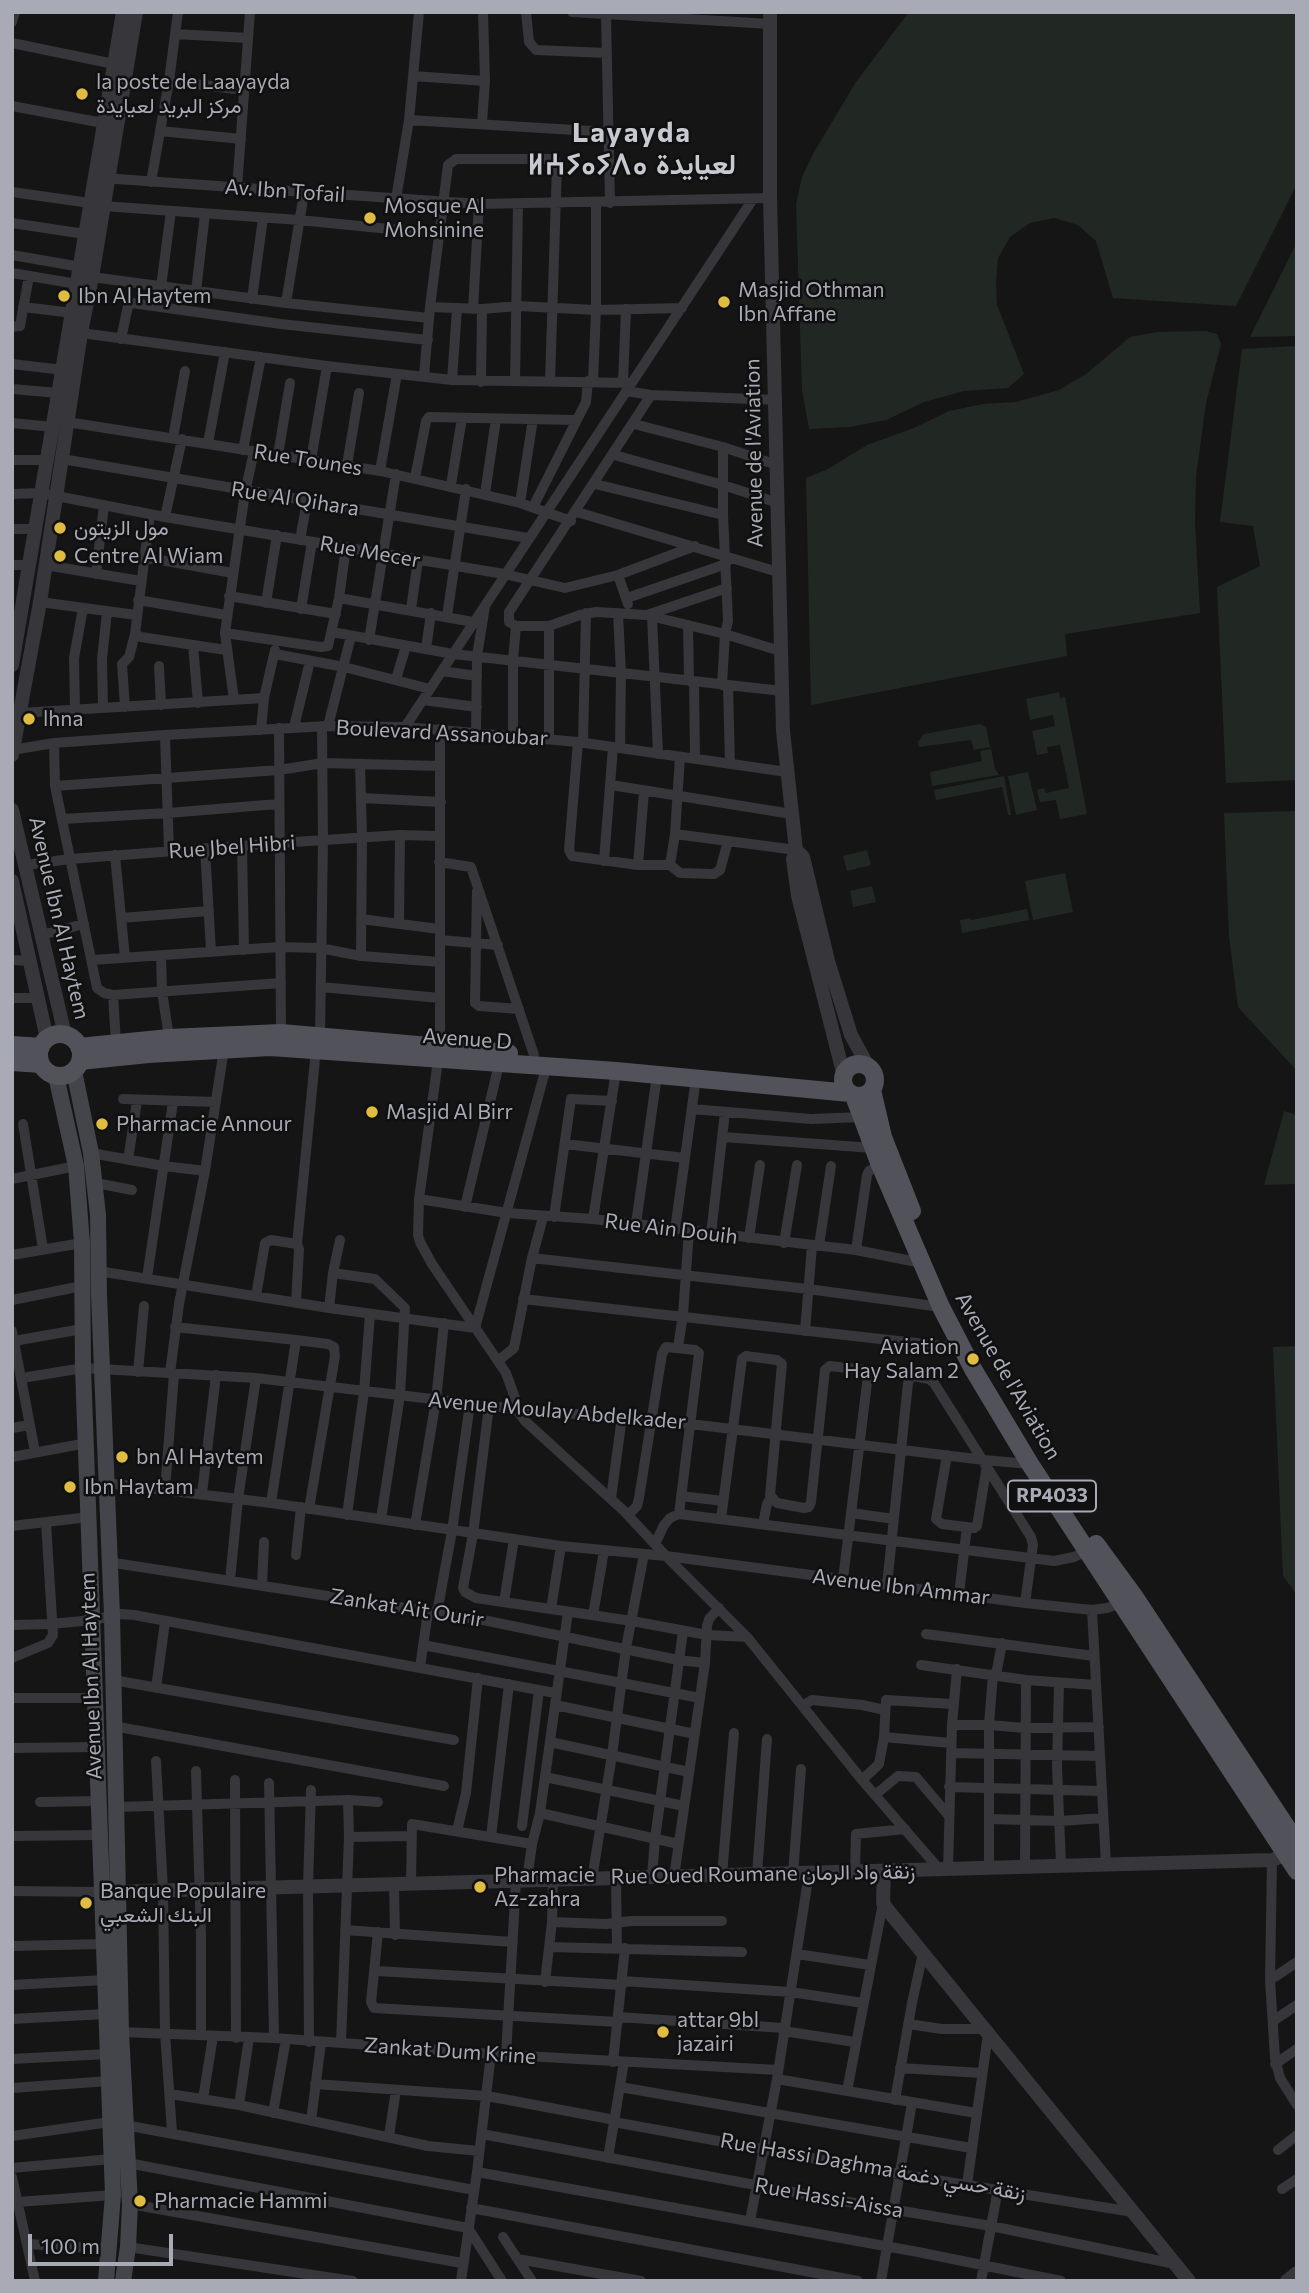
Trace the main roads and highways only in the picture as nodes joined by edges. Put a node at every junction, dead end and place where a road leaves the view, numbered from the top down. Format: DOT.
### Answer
graph roads {
  1 [pos="318,1043"];
  2 [pos="12,1045"];
  3 [pos="43,1050"];
  4 [pos="75,1053"];
  5 [pos="439,1053"];
  6 [pos="540,1061"];
  7 [pos="12,1062"];
  8 [pos="56,1076"];
  9 [pos="848,1086"];
  10 [pos="872,1090"];
  11 [pos="1092,1548"];
  12 [pos="1290,1856"];
  13 [pos="118,2123"];
  14 [pos="106,2281"];
  15 [pos="123,2281"];
  1 -- 4 [label="main road, Avenue D"];
  1 -- 4 [label="main road, Avenue D"];
  1 -- 5 [label="main road, Avenue D"];
  2 -- 3 [label="main road"];
  3 -- 4 [label="main road"];
  3 -- 7 [label="main road"];
  3 -- 8 [label="main road"];
  4 -- 8 [label="main road"];
  4 -- 13 [label="main road, Avenue Ibn Al Haytem"];
  5 -- 6 [label="main road, Avenue D"];
  5 -- 6 [label="main road, Avenue D"];
  6 -- 9 [label="main road, Avenue D"];
  6 -- 9 [label="main road, Avenue D"];
  8 -- 13 [label="main road, Avenue Ibn Al Haytem"];
  9 -- 10 [label="main road"];
  9 -- 10 [label="main road, RP4033"];
  9 -- 11 [label="main road, Avenue de l'Aviation / RP4033"];
  10 -- 11 [label="main road, Avenue de l'Aviation / RP4033"];
  11 -- 12 [label="main road, Avenue de l'Aviation / RP4033"];
  13 -- 14 [label="main road, Avenue Ibn Al Haytem"];
  13 -- 15 [label="main road, Avenue Ibn Al Haytem"];
}
